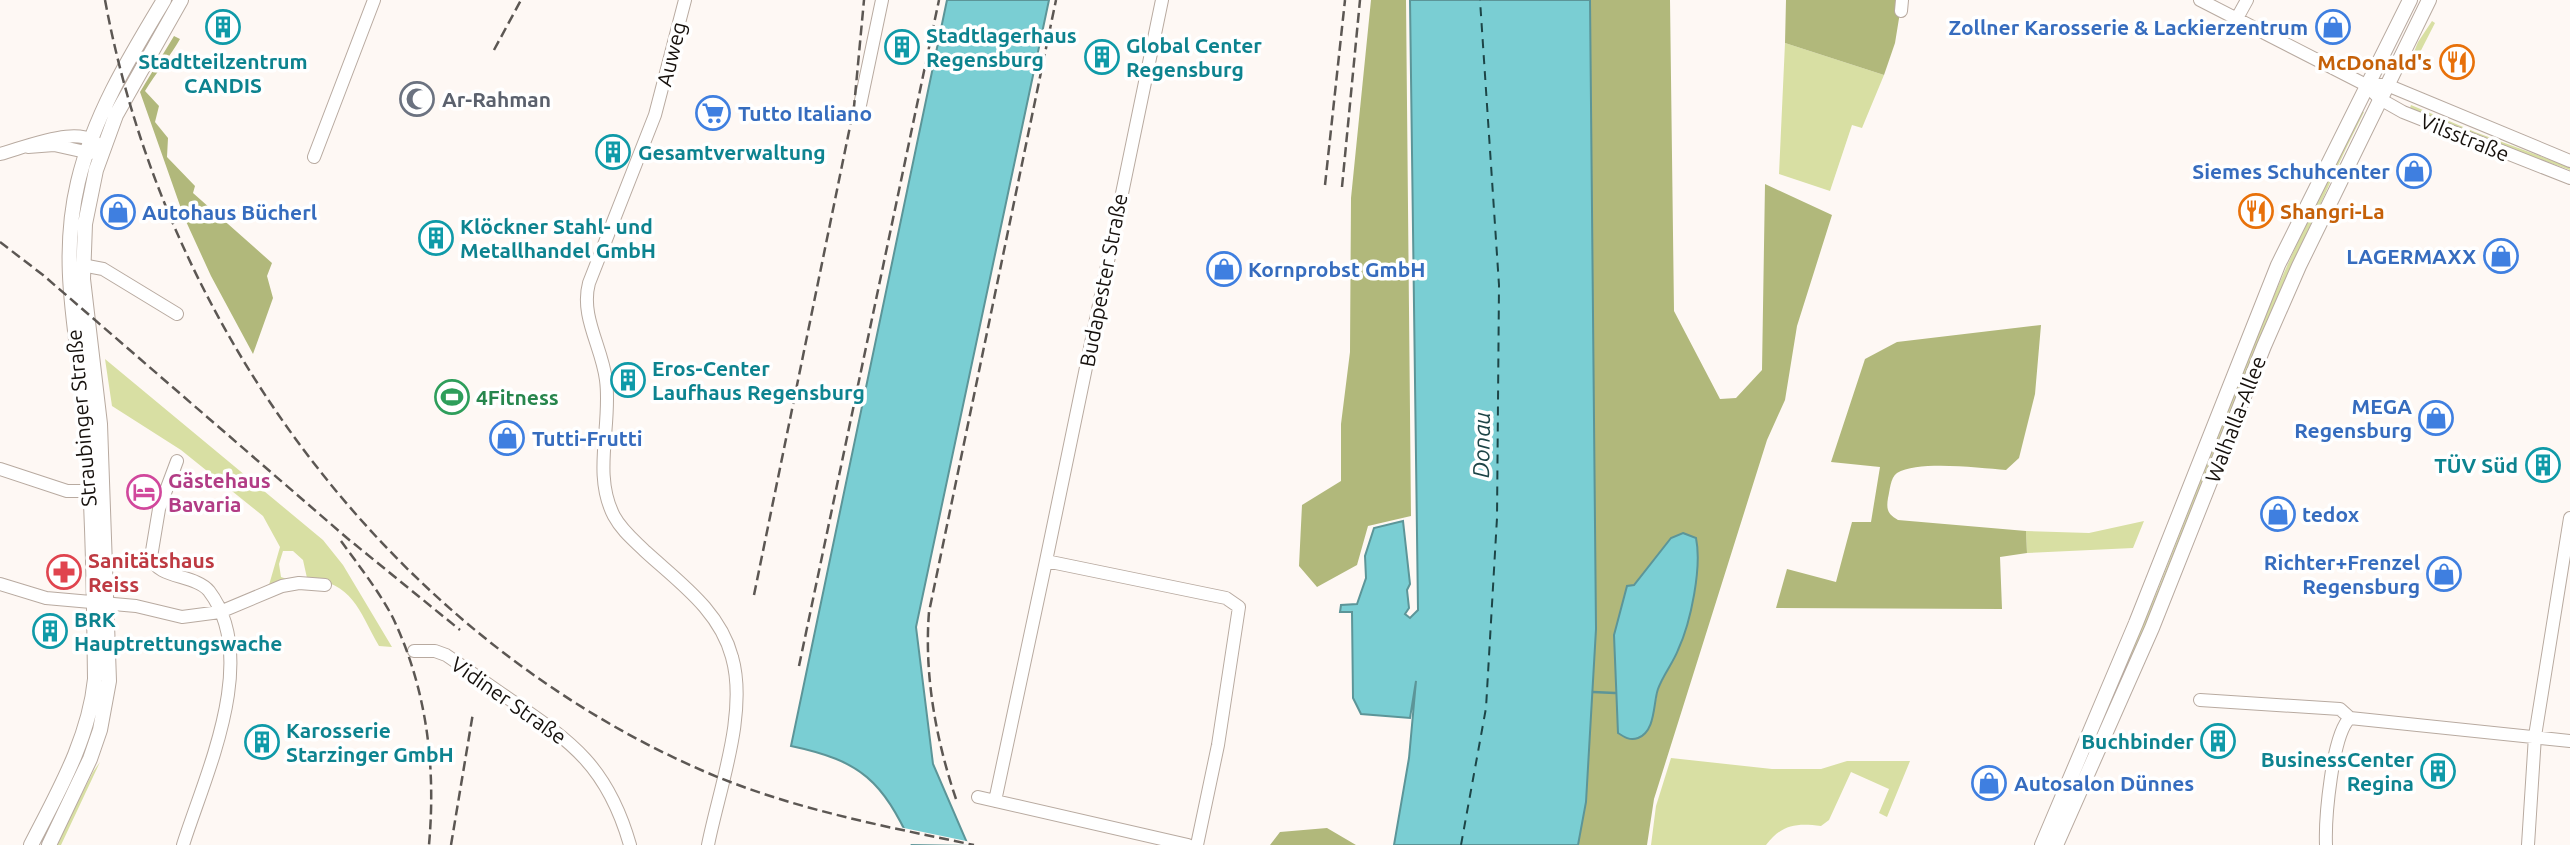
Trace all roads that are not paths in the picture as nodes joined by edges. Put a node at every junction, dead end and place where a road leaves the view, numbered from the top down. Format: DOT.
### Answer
graph roads {
  1 [pos="163,0"];
  2 [pos="181,0"];
  3 [pos="374,0"];
  4 [pos="685,0"];
  5 [pos="882,0"];
  6 [pos="1162,0"];
  7 [pos="2200,0"];
  8 [pos="2247,0"];
  9 [pos="2410,0"];
  10 [pos="2429,0"];
  11 [pos="2236,20"];
  12 [pos="2366,85"];
  13 [pos="2387,85"];
  14 [pos="2380,99"];
  15 [pos="859,110"];
  16 [pos="88,146"];
  17 [pos="102,151"];
  18 [pos="0,154"];
  19 [pos="314,157"];
  20 [pos="2570,161"];
  21 [pos="2570,178"];
  22 [pos="82,265"];
  23 [pos="177,313"];
  24 [pos="177,461"];
  25 [pos="0,469"];
  26 [pos="90,491"];
  27 [pos="2570,518"];
  28 [pos="1046,561"];
  29 [pos="0,584"];
  30 [pos="325,585"];
  31 [pos="93,602"];
  32 [pos="108,603"];
  33 [pos="220,612"];
  34 [pos="414,651"];
  35 [pos="2200,699"];
  36 [pos="2350,718"];
  37 [pos="2535,736"];
  38 [pos="2570,741"];
  39 [pos="978,797"];
  40 [pos="995,801"];
  41 [pos="31,845"];
  42 [pos="49,845"];
  43 [pos="183,845"];
  44 [pos="630,845"];
  45 [pos="708,845"];
  46 [pos="1188,845"];
  47 [pos="1197,845"];
  48 [pos="2042,845"];
  49 [pos="2056,845"];
  50 [pos="2326,845"];
  51 [pos="2528,845"];
  1 -- 16 [label="main road, Straubinger Straße"];
  2 -- 17 [label="main road, Straubinger Straße"];
  3 -- 19 [label="street"];
  4 -- 45 [label="street, Auweg"];
  5 -- 15 [label="street"];
  6 -- 28 [label="street, Budapester Straße"];
  7 -- 11 [label="street, Vilsstraße"];
  8 -- 11 [label="street"];
  9 -- 12 [label="main road, Walhalla-Allee"];
  10 -- 13 [label="main road, Walhalla-Allee"];
  11 -- 12 [label="street, Vilsstraße"];
  12 -- 13 [label="street, Vilsstraße"];
  12 -- 14 [label="street, Vilsstraße"];
  12 -- 48 [label="main road, Walhalla-Allee"];
  13 -- 14 [label="main road, Walhalla-Allee"];
  13 -- 20 [label="street, Vilsstraße"];
  14 -- 21 [label="street, Vilsstraße"];
  14 -- 49 [label="main road, Walhalla-Allee"];
  16 -- 17 [label="street"];
  16 -- 18 [label="street"];
  16 -- 26 [label="main road, Straubinger Straße"];
  17 -- 22 [label="main road, Straubinger Straße"];
  22 -- 23 [label="street"];
  22 -- 32 [label="main road, Straubinger Straße"];
  24 -- 33 [label="street"];
  25 -- 26 [label="street"];
  26 -- 31 [label="main road, Straubinger Straße"];
  27 -- 37 [label="street"];
  28 -- 40 [label="street, Budapester Straße"];
  28 -- 47 [label="street"];
  29 -- 31 [label="street"];
  30 -- 33 [label="street"];
  31 -- 32 [label="street"];
  31 -- 41 [label="main road, Straubinger Straße"];
  32 -- 33 [label="street"];
  32 -- 42 [label="main road, Straubinger Straße"];
  33 -- 43 [label="street"];
  34 -- 44 [label="street, Vidiner Straße"];
  35 -- 36 [label="street"];
  36 -- 37 [label="street"];
  36 -- 50 [label="street"];
  37 -- 38 [label="street"];
  37 -- 51 [label="street"];
  39 -- 40 [label="street"];
  40 -- 46 [label="street"];
}
